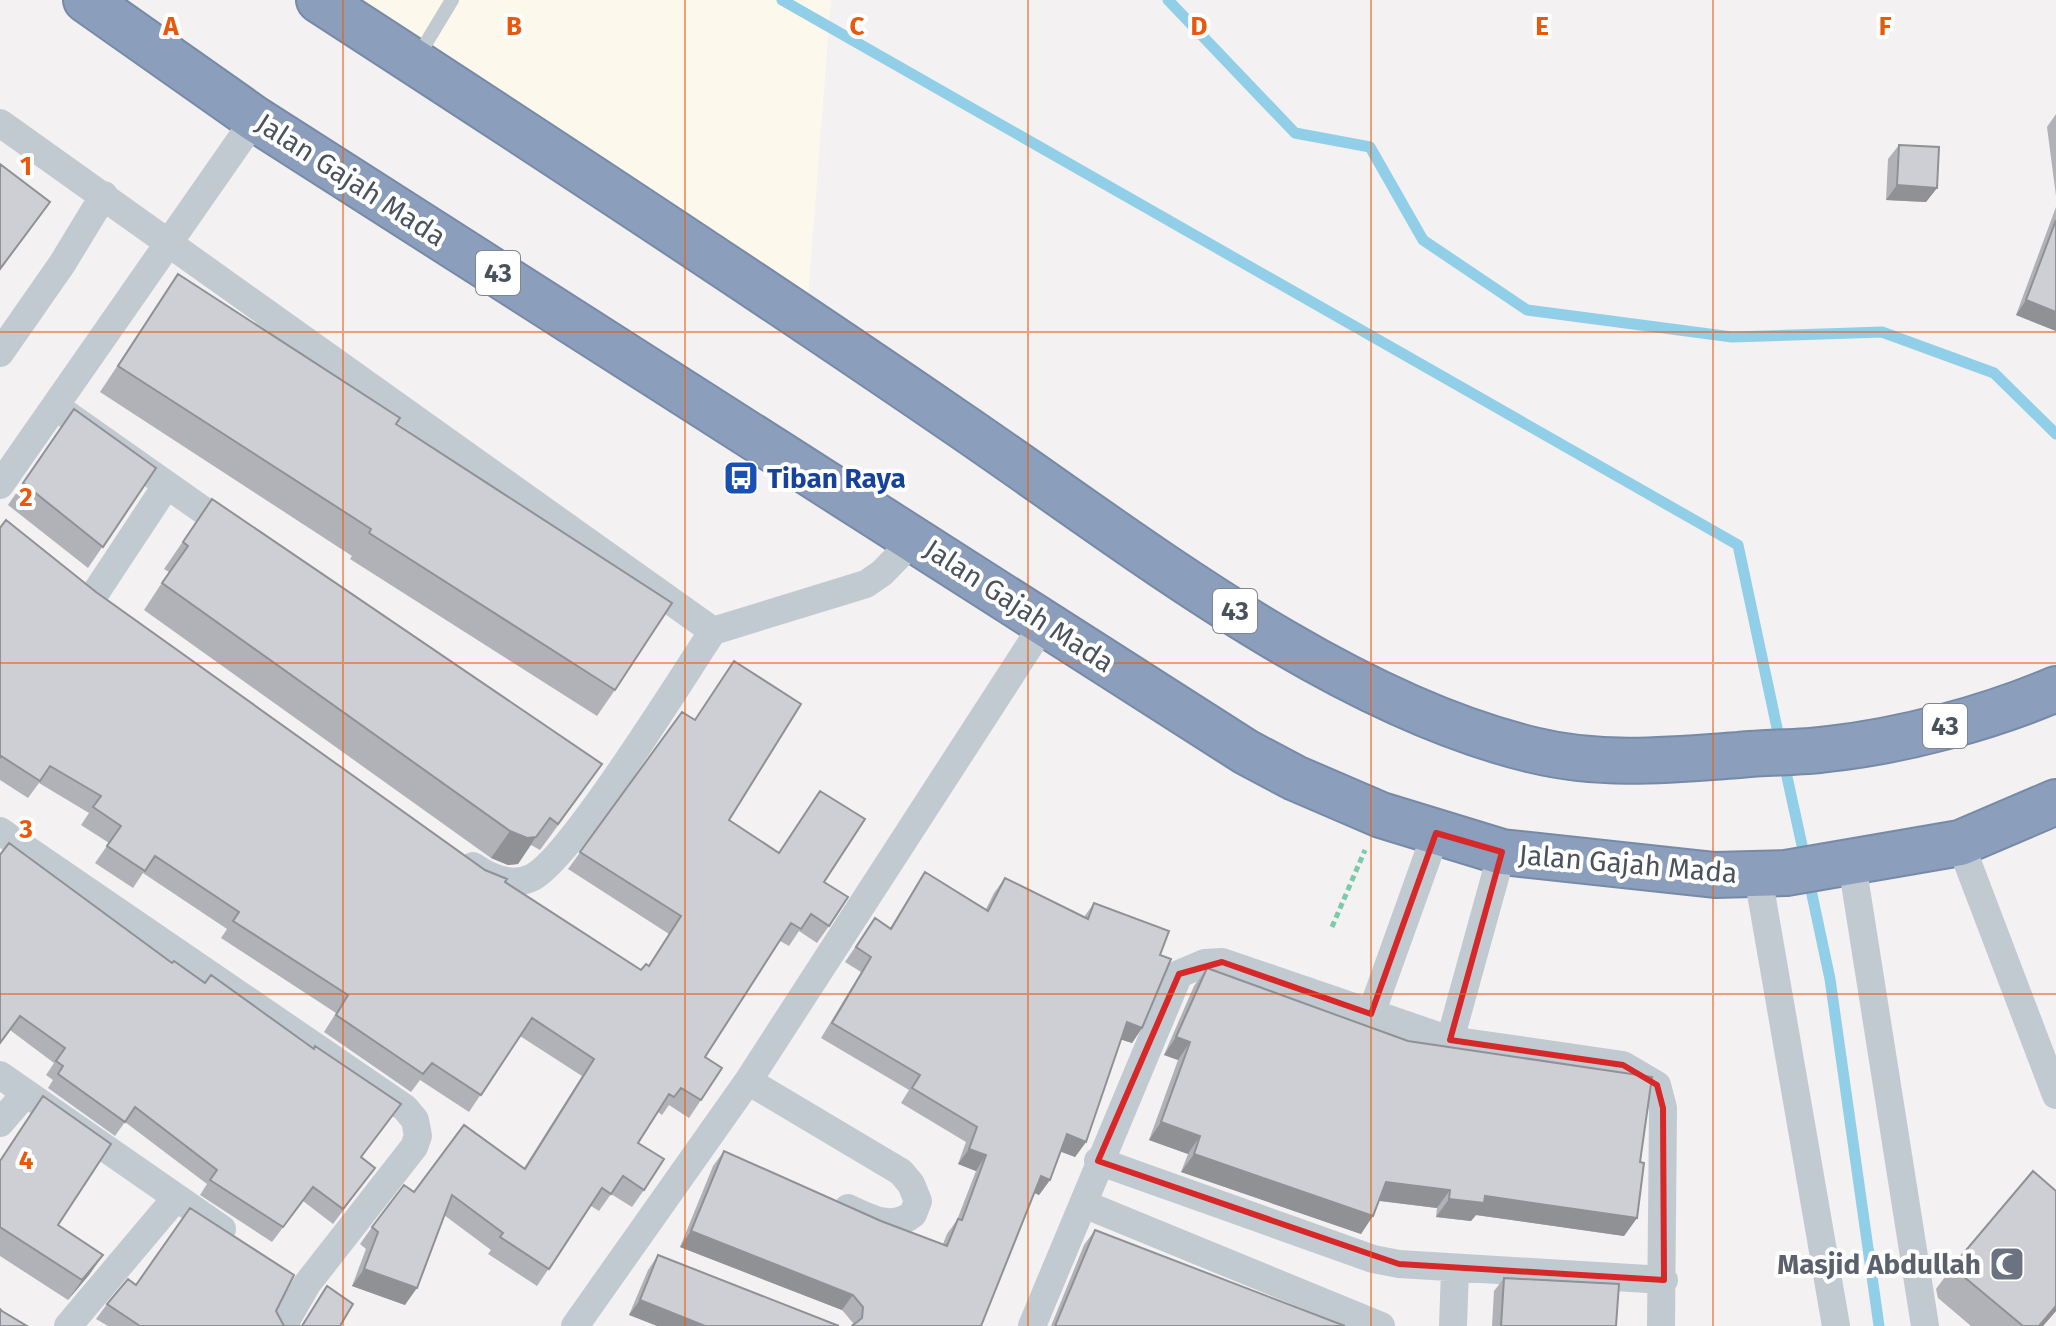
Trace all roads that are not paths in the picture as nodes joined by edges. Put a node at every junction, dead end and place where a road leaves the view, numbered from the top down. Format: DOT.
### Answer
graph roads {
  1 [pos="86,0"];
  2 [pos="319,0"];
  3 [pos="452,0"];
  4 [pos="415,62"];
  5 [pos="255,119"];
  6 [pos="0,123"];
  7 [pos="104,195"];
  8 [pos="170,242"];
  9 [pos="0,353"];
  10 [pos="55,406"];
  11 [pos="0,485"];
  12 [pos="166,486"];
  13 [pos="915,539"];
  14 [pos="257,548"];
  15 [pos="70,576"];
  16 [pos="94,595"];
  17 [pos="119,613"];
  18 [pos="1045,622"];
  19 [pos="713,631"];
  20 [pos="2056,689"];
  21 [pos="582,769"];
  22 [pos="608,786"];
  23 [pos="2056,802"];
  24 [pos="0,831"];
  25 [pos="1436,833"];
  26 [pos="1960,843"];
  27 [pos="1502,852"];
  28 [pos="457,855"];
  29 [pos="1848,864"];
  30 [pos="1772,875"];
  31 [pos="1371,1014"];
  32 [pos="1450,1040"];
  33 [pos="0,1075"];
  34 [pos="748,1081"];
  35 [pos="25,1094"];
  36 [pos="2056,1094"];
  37 [pos="0,1123"];
  38 [pos="705,1144"];
  39 [pos="734,1157"];
  40 [pos="1098,1161"];
  41 [pos="819,1196"];
  42 [pos="175,1199"];
  43 [pos="1084,1204"];
  44 [pos="241,1241"];
  45 [pos="632,1246"];
  46 [pos="661,1257"];
  47 [pos="280,1267"];
  48 [pos="1455,1270"];
  49 [pos="1664,1280"];
  50 [pos="307,1284"];
  51 [pos="68,1326"];
  52 [pos="283,1326"];
  53 [pos="575,1326"];
  54 [pos="1032,1326"];
  55 [pos="1381,1326"];
  56 [pos="1453,1326"];
  57 [pos="1661,1326"];
  58 [pos="1836,1326"];
  59 [pos="1925,1326"];
  1 -- 5 [label="highway, Jalan Gajah Mada / 43"];
  2 -- 4 [label="highway, 43"];
  3 -- 4 [label="lane"];
  4 -- 20 [label="highway, 43"];
  5 -- 8 [label="street"];
  5 -- 13 [label="highway, Jalan Gajah Mada / 43"];
  6 -- 7 [label="street"];
  7 -- 8 [label="street"];
  7 -- 9 [label="street"];
  8 -- 10 [label="street"];
  8 -- 19 [label="street"];
  10 -- 11 [label="street"];
  10 -- 12 [label="street"];
  12 -- 14 [label="street"];
  12 -- 16 [label="street"];
  13 -- 18 [label="highway, Jalan Gajah Mada / 43"];
  13 -- 19 [label="street"];
  15 -- 16 [label="street"];
  16 -- 17 [label="street"];
  18 -- 25 [label="highway, Jalan Gajah Mada / 43"];
  18 -- 34 [label="street"];
  19 -- 22 [label="street"];
  21 -- 22 [label="street"];
  22 -- 28 [label="street"];
  23 -- 26 [label="highway, Jalan Gajah Mada / 43"];
  24 -- 50 [label="street"];
  25 -- 27 [label="highway, Jalan Gajah Mada / 43"];
  25 -- 31 [label="street"];
  26 -- 29 [label="highway, Jalan Gajah Mada / 43"];
  26 -- 36 [label="street"];
  27 -- 30 [label="highway, Jalan Gajah Mada / 43"];
  27 -- 32 [label="street"];
  29 -- 30 [label="highway, Jalan Gajah Mada / 43"];
  29 -- 59 [label="street"];
  30 -- 58 [label="street"];
  31 -- 32 [label="street"];
  31 -- 40 [label="street"];
  32 -- 49 [label="street"];
  33 -- 35 [label="street"];
  34 -- 38 [label="street"];
  34 -- 41 [label="street"];
  35 -- 37 [label="street"];
  35 -- 42 [label="street"];
  38 -- 39 [label="street"];
  38 -- 45 [label="street"];
  40 -- 43 [label="street"];
  40 -- 48 [label="street"];
  42 -- 44 [label="street"];
  42 -- 51 [label="street"];
  43 -- 54 [label="street"];
  43 -- 55 [label="street"];
  45 -- 46 [label="street"];
  45 -- 53 [label="street"];
  47 -- 50 [label="street"];
  48 -- 49 [label="street"];
  48 -- 56 [label="street"];
  49 -- 57 [label="street"];
  50 -- 52 [label="street"];
}
